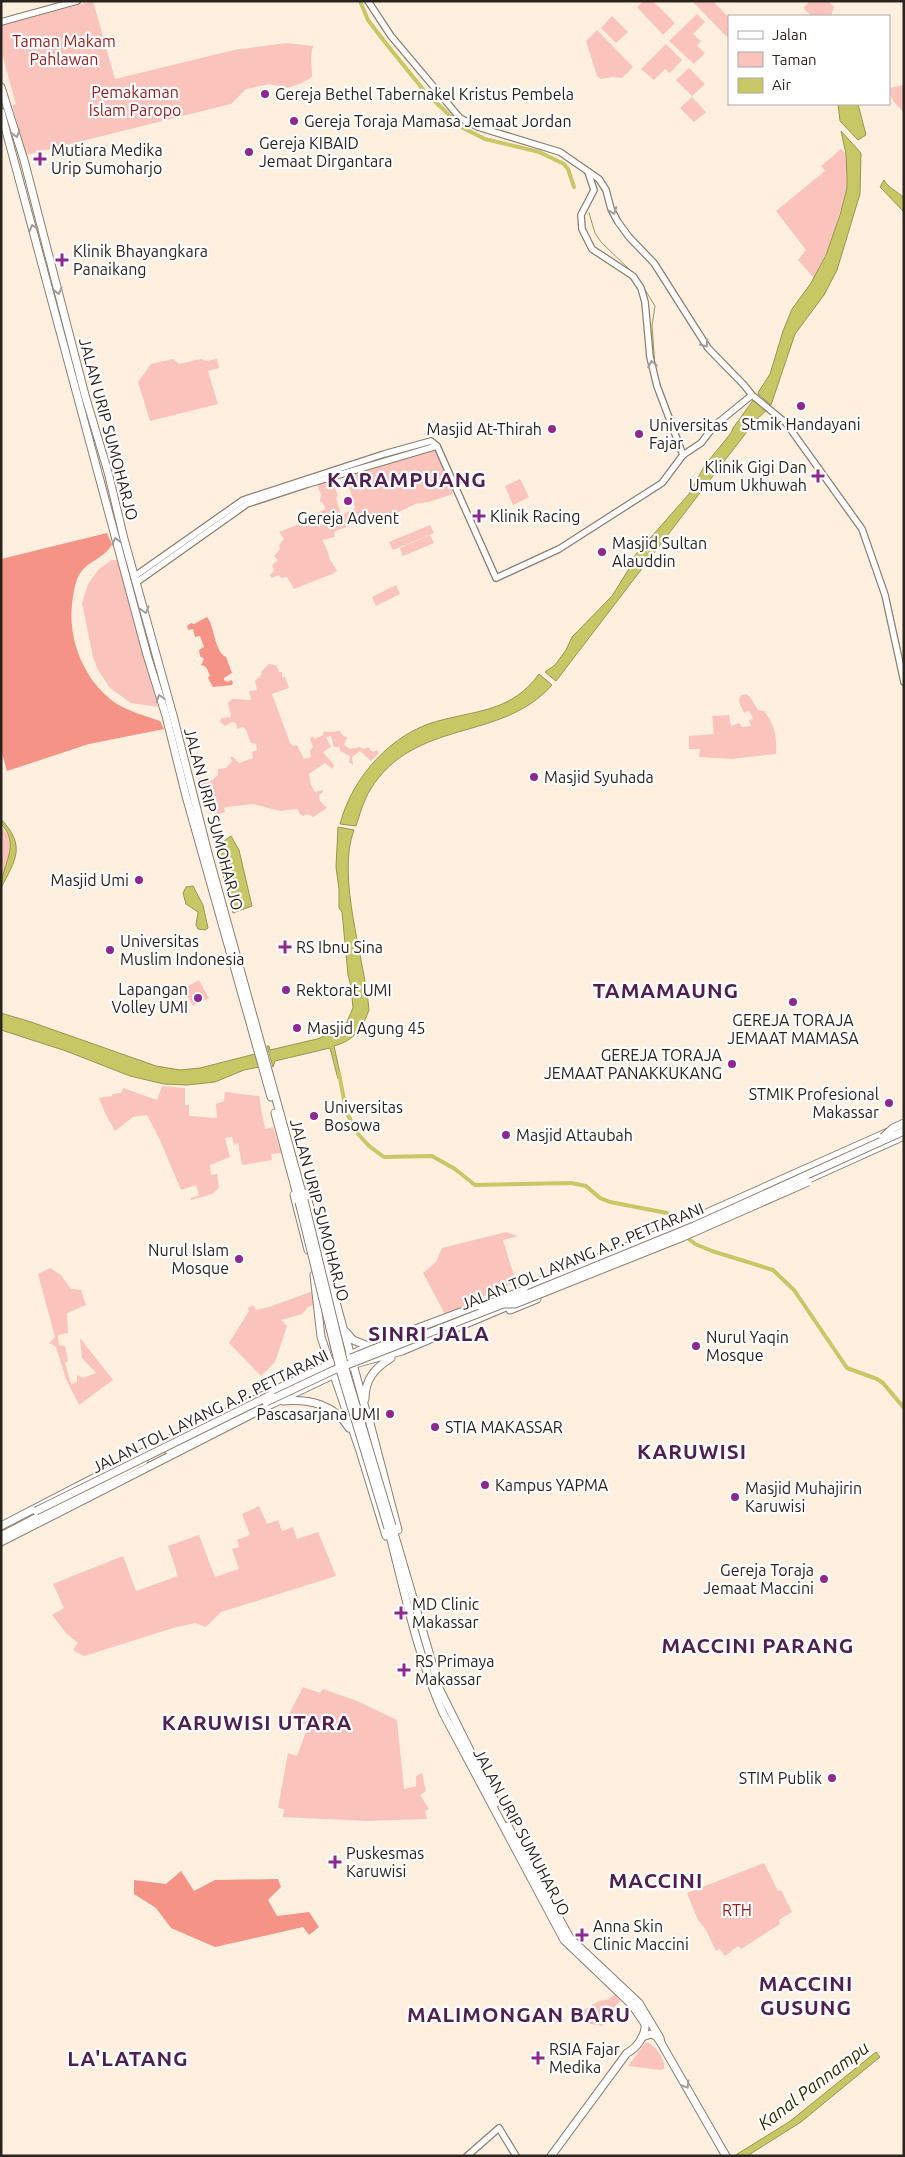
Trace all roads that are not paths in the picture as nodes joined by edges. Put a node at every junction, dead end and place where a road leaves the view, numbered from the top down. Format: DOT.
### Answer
graph roads {
  1 [pos="77,1"];
  2 [pos="368,1"];
  3 [pos="1,22"];
  4 [pos="1,87"];
  5 [pos="1,112"];
  6 [pos="588,172"];
  7 [pos="748,389"];
  8 [pos="82,396"];
  9 [pos="754,397"];
  10 [pos="786,423"];
  11 [pos="685,454"];
  12 [pos="111,487"];
  13 [pos="103,489"];
  14 [pos="136,579"];
  15 [pos="904,682"];
  16 [pos="197,825"];
  17 [pos="904,1127"];
  18 [pos="904,1136"];
  19 [pos="873,1150"];
  20 [pos="846,1163"];
  21 [pos="297,1186"];
  22 [pos="685,1236"];
  23 [pos="602,1270"];
  24 [pos="528,1286"];
  25 [pos="505,1295"];
  26 [pos="533,1296"];
  27 [pos="504,1307"];
  28 [pos="344,1330"];
  29 [pos="321,1337"];
  30 [pos="368,1346"];
  31 [pos="400,1351"];
  32 [pos="352,1353"];
  33 [pos="329,1361"];
  34 [pos="354,1366"];
  35 [pos="334,1375"];
  36 [pos="360,1388"];
  37 [pos="341,1394"];
  38 [pos="280,1401"];
  39 [pos="367,1415"];
  40 [pos="355,1436"];
  41 [pos="1,1528"];
  42 [pos="1,1536"];
  43 [pos="1,1542"];
  44 [pos="397,1550"];
  45 [pos="414,1616"];
  46 [pos="457,1732"];
  47 [pos="642,2037"];
  48 [pos="661,2043"];
  49 [pos="584,2114"];
  50 [pos="467,2156"];
  51 [pos="516,2156"];
  52 [pos="551,2156"];
  53 [pos="556,2156"];
  54 [pos="726,2156"];
  1 -- 3 [label="main road"];
  2 -- 6 [label="main road"];
  4 -- 8 [label="highway, JALAN URIP SUMOHARJO, one-way"];
  8 -- 5 [label="highway, JALAN URIP SUMOHARJO, one-way"];
  6 -- 7 [label="main road, one-way"];
  11 -- 6 [label="main road, one-way"];
  7 -- 9 [label="main road"];
  7 -- 10 [label="main road"];
  8 -- 12 [label="highway, JALAN URIP SUMOHARJO"];
  8 -- 13 [label="highway, JALAN URIP SUMOHARJO"];
  9 -- 10 [label="main road"];
  9 -- 11 [label="main road"];
  10 -- 15 [label="main road"];
  11 -- 14 [label="main road"];
  12 -- 13 [label="highway"];
  12 -- 14 [label="highway, JALAN URIP SUMOHARJO"];
  16 -- 13 [label="highway, JALAN URIP SUMOHARJO, one-way"];
  14 -- 16 [label="highway, JALAN URIP SUMOHARJO, one-way"];
  16 -- 21 [label="highway, JALAN URIP SUMOHARJO"];
  17 -- 24 [label="highway"];
  17 -- 27 [label="highway, JALAN TOL LAYANG A.P. PETTARANI, bridge"];
  17 -- 41 [label="highway, JALAN TOL LAYANG A.P. PETTARANI, bridge"];
  18 -- 19 [label="highway"];
  19 -- 20 [label="highway"];
  19 -- 22 [label="highway"];
  20 -- 22 [label="highway"];
  20 -- 27 [label="highway, bridge"];
  21 -- 28 [label="highway"];
  21 -- 29 [label="highway"];
  21 -- 44 [label="highway, JALAN URIP SUMOHARJO, bridge"];
  22 -- 23 [label="highway"];
  23 -- 26 [label="highway"];
  23 -- 27 [label="highway"];
  24 -- 25 [label="highway"];
  24 -- 26 [label="highway"];
  25 -- 27 [label="highway"];
  25 -- 30 [label="highway"];
  26 -- 27 [label="highway"];
  27 -- 31 [label="highway"];
  27 -- 42 [label="highway, JALAN TOL LAYANG A.P. PETTARANI, bridge"];
  28 -- 29 [label="highway"];
  28 -- 30 [label="highway"];
  28 -- 32 [label="highway"];
  29 -- 33 [label="highway"];
  30 -- 32 [label="highway"];
  31 -- 34 [label="highway"];
  31 -- 39 [label="highway"];
  32 -- 33 [label="highway"];
  32 -- 34 [label="highway"];
  33 -- 35 [label="highway"];
  33 -- 41 [label="highway"];
  34 -- 35 [label="highway"];
  34 -- 36 [label="highway"];
  35 -- 37 [label="highway"];
  35 -- 38 [label="highway"];
  36 -- 37 [label="highway"];
  36 -- 39 [label="highway"];
  37 -- 40 [label="highway"];
  38 -- 40 [label="highway"];
  38 -- 43 [label="highway"];
  39 -- 44 [label="highway"];
  40 -- 44 [label="highway"];
  44 -- 45 [label="highway, JALAN URIP SUMOHARJO"];
  45 -- 46 [label="highway, JALAN URIP SUMUHARJO"];
  46 -- 47 [label="highway, JALAN URIP SUMUHARJO"];
  46 -- 48 [label="highway, JALAN URIP SUMUHARJO"];
  47 -- 48 [label="highway"];
  47 -- 49 [label="highway"];
  48 -- 54 [label="highway, JALAN URIP SUMUHARJO, one-way"];
  49 -- 52 [label="highway"];
  49 -- 53 [label="highway"];
  50 -- 51 [label="main road"];
}
